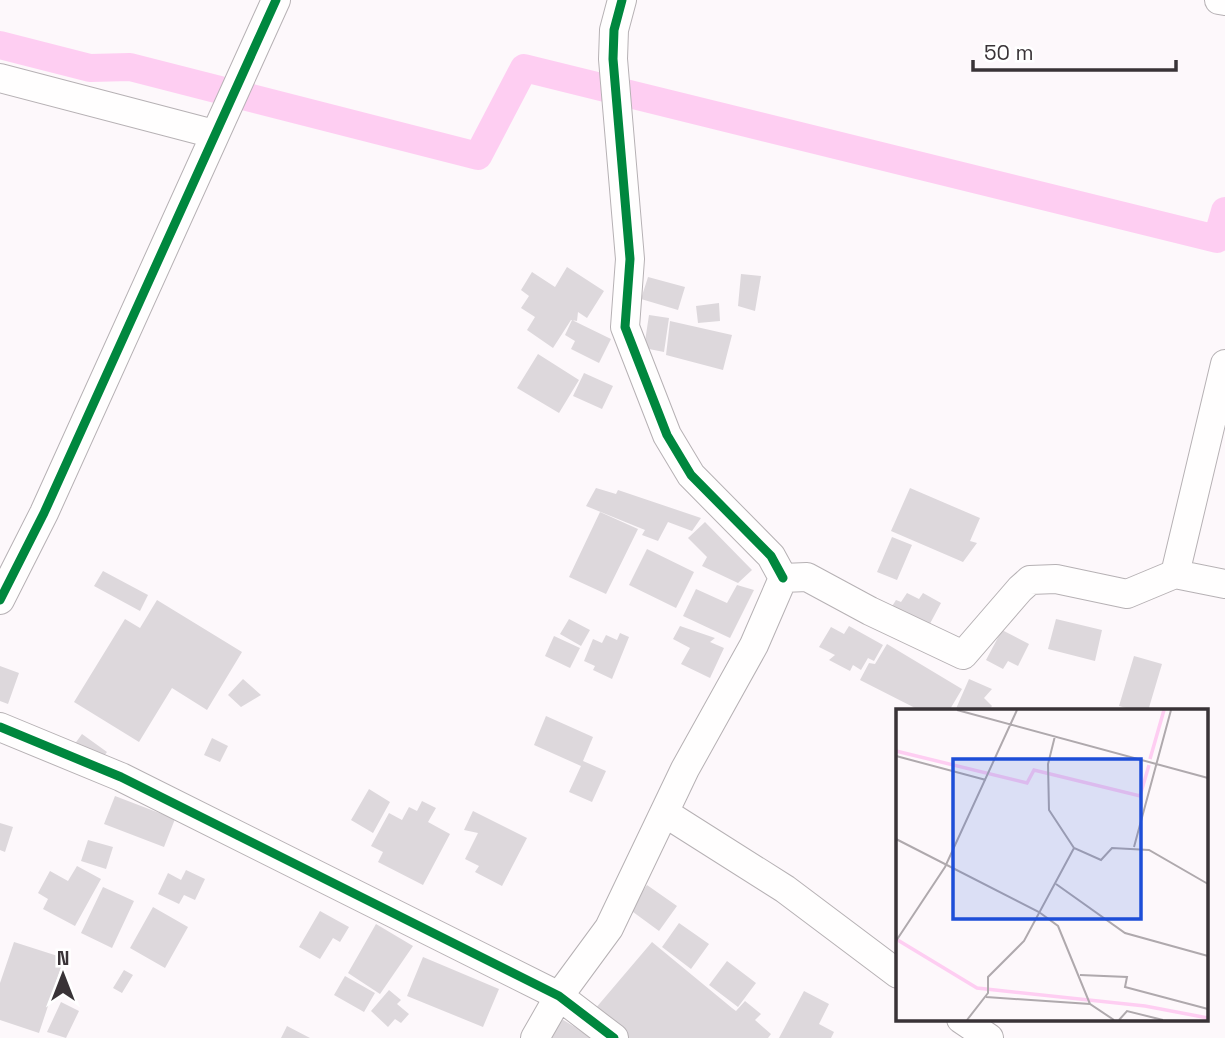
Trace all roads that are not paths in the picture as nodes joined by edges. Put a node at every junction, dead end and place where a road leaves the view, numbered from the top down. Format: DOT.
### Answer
graph roads {
  1 [pos="276,0"];
  2 [pos="622,0"];
  3 [pos="1219,0"];
  4 [pos="1225,1"];
  5 [pos="0,78"];
  6 [pos="220,124"];
  7 [pos="1225,364"];
  8 [pos="1175,574"];
  9 [pos="783,578"];
  10 [pos="1225,584"];
  11 [pos="0,600"];
  12 [pos="0,727"];
  13 [pos="665,813"];
  14 [pos="896,972"];
  15 [pos="559,996"];
  16 [pos="962,1020"];
  17 [pos="535,1038"];
  18 [pos="614,1038"];
  19 [pos="989,1038"];
  1 -- 6 [label="street"];
  2 -- 9 [label="street"];
  3 -- 4 [label="street"];
  5 -- 6 [label="street"];
  6 -- 11 [label="street"];
  7 -- 8 [label="street"];
  8 -- 9 [label="street"];
  8 -- 10 [label="street"];
  9 -- 13 [label="street"];
  12 -- 15 [label="street"];
  13 -- 14 [label="street"];
  13 -- 15 [label="street"];
  15 -- 17 [label="street"];
  15 -- 18 [label="street"];
  16 -- 19 [label="street"];
}
